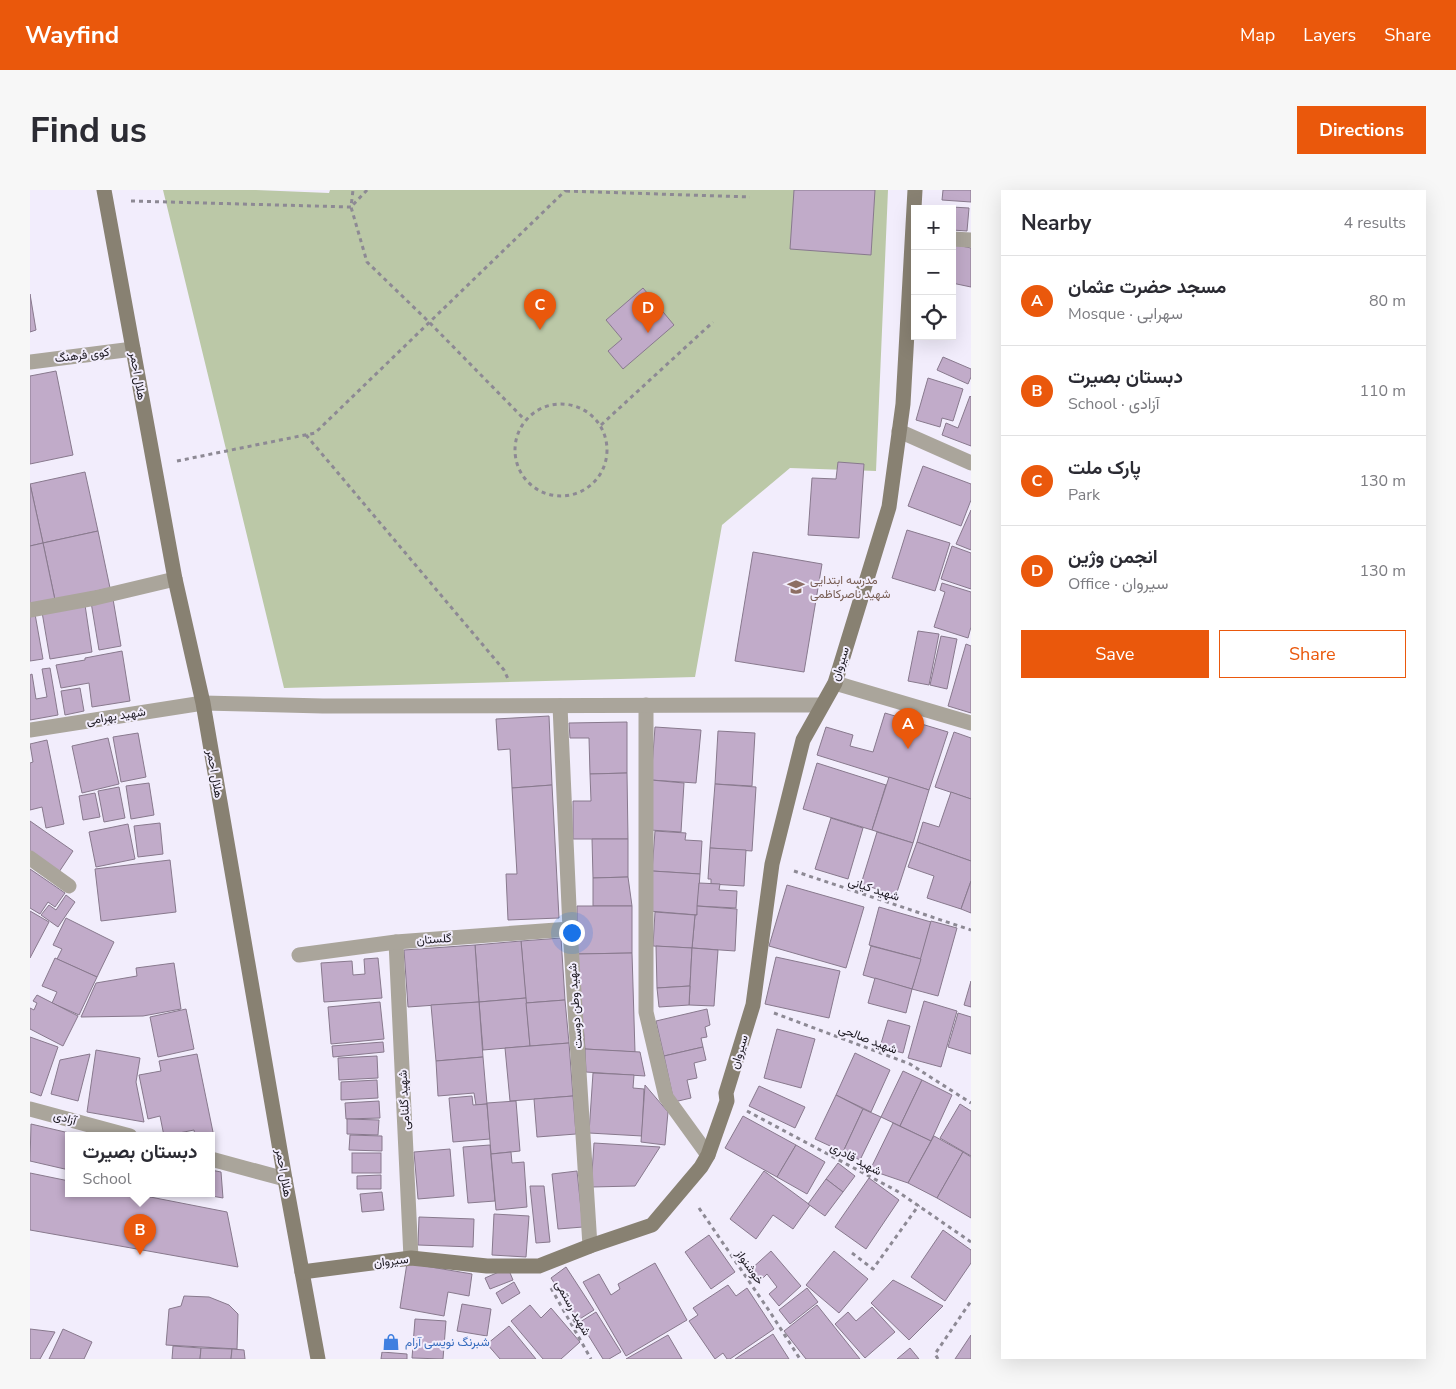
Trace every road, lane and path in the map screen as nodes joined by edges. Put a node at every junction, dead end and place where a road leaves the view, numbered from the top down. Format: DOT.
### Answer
graph roads {
  1 [pos="353,190"];
  2 [pos="367,190"];
  3 [pos="566,190"];
  4 [pos="915,190"];
  5 [pos="105,195"];
  6 [pos="750,197"];
  7 [pos="915,205"];
  8 [pos="351,207"];
  9 [pos="956,238"];
  10 [pos="971,240"];
  11 [pos="913,250"];
  12 [pos="429,322"];
  13 [pos="713,322"];
  14 [pos="133,349"];
  15 [pos="30,362"];
  16 [pos="525,420"];
  17 [pos="601,425"];
  18 [pos="899,431"];
  19 [pos="306,435"];
  20 [pos="971,463"];
  21 [pos="154,466"];
  22 [pos="174,579"];
  23 [pos="30,610"];
  24 [pos="835,683"];
  25 [pos="203,703"];
  26 [pos="518,705"];
  27 [pos="646,705"];
  28 [pos="822,705"];
  29 [pos="560,706"];
  30 [pos="971,723"];
  31 [pos="30,730"];
  32 [pos="30,858"];
  33 [pos="772,864"];
  34 [pos="69,886"];
  35 [pos="570,929"];
  36 [pos="971,930"];
  37 [pos="396,942"];
  38 [pos="299,954"];
  39 [pos="753,1005"];
  40 [pos="727,1101"];
  41 [pos="971,1103"];
  42 [pos="30,1108"];
  43 [pos="116,1132"];
  44 [pos="708,1155"];
  45 [pos="215,1160"];
  46 [pos="285,1180"];
  47 [pos="684,1187"];
  48 [pos="919,1205"];
  49 [pos="971,1242"];
  50 [pos="590,1246"];
  51 [pos="852,1253"];
  52 [pos="411,1258"];
  53 [pos="539,1266"];
  54 [pos="302,1272"];
  55 [pos="971,1301"];
  56 [pos="318,1359"];
  57 [pos="591,1359"];
  58 [pos="800,1359"];
  59 [pos="938,1359"];
  1 -- 8 [label="path"];
  2 -- 8 [label="path"];
  3 -- 6 [label="path"];
  3 -- 12 [label="path"];
  4 -- 7 [label="street, سیروان"];
  5 -- 8 [label="path"];
  5 -- 14 [label="street, هلال احمر"];
  8 -- 12 [label="path"];
  9 -- 10 [label="street"];
  11 -- 18 [label="street, سیروان"];
  12 -- 16 [label="path"];
  12 -- 19 [label="path"];
  13 -- 17 [label="path"];
  14 -- 15 [label="street, کوی فرهنگ"];
  14 -- 21 [label="street, هلال احمر"];
  16 -- 17 [label="path"];
  16 -- 17 [label="path"];
  18 -- 20 [label="street"];
  18 -- 24 [label="street, سیروان"];
  19 -- 21 [label="path"];
  19 -- 26 [label="path"];
  21 -- 22 [label="street, هلال احمر"];
  22 -- 23 [label="street"];
  22 -- 25 [label="street, هلال احمر"];
  24 -- 28 [label="street, سیروان"];
  24 -- 30 [label="street"];
  25 -- 26 [label="street, شهید بهرامی"];
  25 -- 31 [label="street, شهید بهرامی"];
  25 -- 46 [label="street, هلال احمر"];
  26 -- 29 [label="street, شهید بهرامی"];
  27 -- 28 [label="street, شهید بهرامی"];
  27 -- 29 [label="street, شهید بهرامی"];
  27 -- 44 [label="street"];
  28 -- 33 [label="street, سیروان"];
  29 -- 35 [label="street, شهید وطن دوست"];
  32 -- 34 [label="street"];
  33 -- 36 [label="path, شهید کیانی"];
  33 -- 39 [label="street, سیروان"];
  35 -- 37 [label="street, گلستان"];
  35 -- 50 [label="street, شهید وطن دوست"];
  37 -- 38 [label="street, گلستان"];
  37 -- 52 [label="street, شهید گلنامی"];
  39 -- 40 [label="street, سیروان"];
  39 -- 41 [label="path, شهید صالحی"];
  40 -- 44 [label="street, سیروان"];
  40 -- 48 [label="path, شهید قادری"];
  42 -- 43 [label="street, آزادی"];
  44 -- 47 [label="street, سیروان"];
  45 -- 46 [label="street"];
  46 -- 54 [label="street, هلال احمر"];
  47 -- 50 [label="street, سیروان"];
  47 -- 58 [label="path, خوشنواز"];
  48 -- 49 [label="path, شهید قادری"];
  48 -- 51 [label="path"];
  50 -- 53 [label="street, سیروان"];
  52 -- 53 [label="street, سیروان"];
  52 -- 54 [label="street, سیروان"];
  53 -- 57 [label="path, شهید رستمی"];
  54 -- 56 [label="street, هلال احمر"];
  55 -- 59 [label="path"];
}
